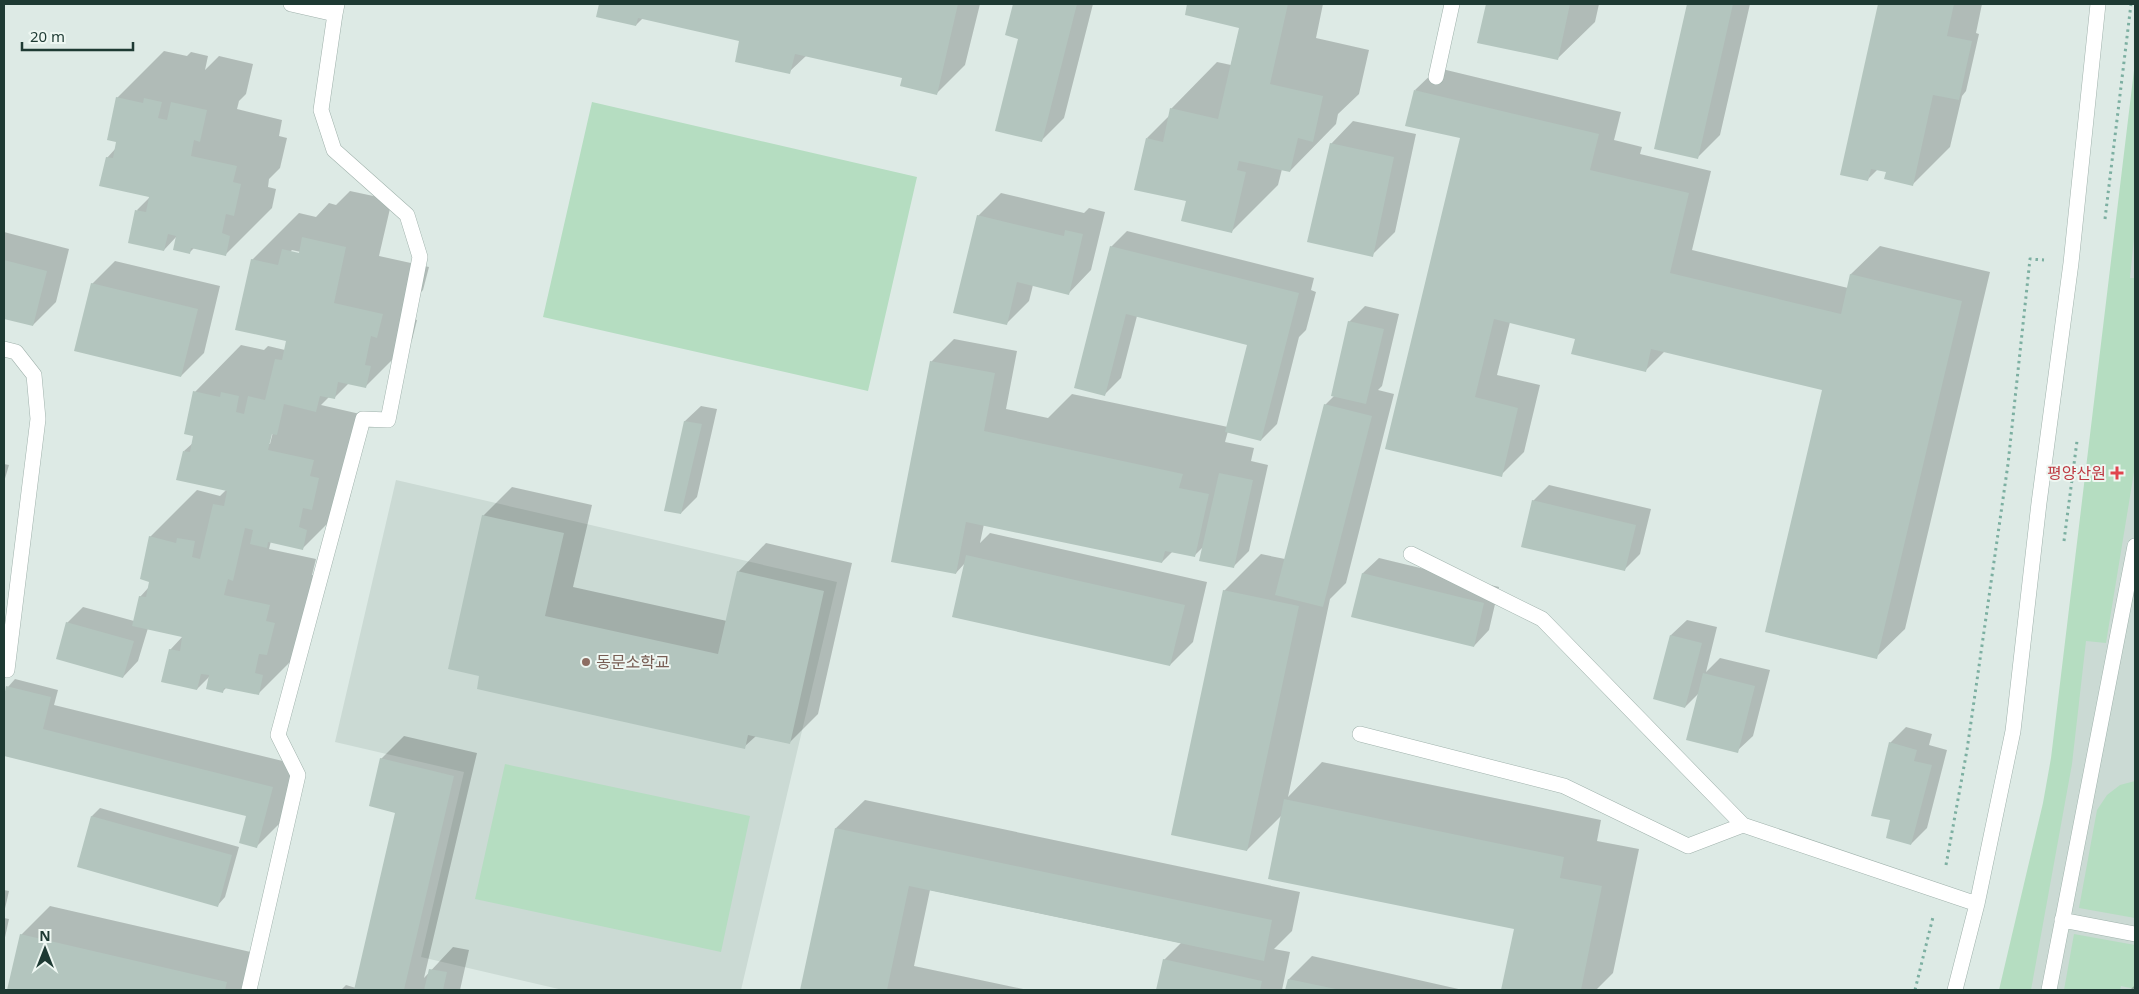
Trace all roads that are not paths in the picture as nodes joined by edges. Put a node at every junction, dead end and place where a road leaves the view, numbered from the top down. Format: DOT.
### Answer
graph roads {
  1 [pos="290,4"];
  2 [pos="1452,4"];
  3 [pos="2098,4"];
  4 [pos="336,9"];
  5 [pos="1436,77"];
  6 [pos="4,349"];
  7 [pos="2135,546"];
  8 [pos="1411,554"];
  9 [pos="7,670"];
  10 [pos="1360,734"];
  11 [pos="1743,825"];
  12 [pos="1977,904"];
  13 [pos="2062,920"];
  14 [pos="2135,934"];
  15 [pos="249,990"];
  16 [pos="1955,990"];
  17 [pos="2049,990"];
  1 -- 4 [label="street"];
  2 -- 5 [label="street"];
  3 -- 12 [label="street"];
  4 -- 15 [label="street"];
  6 -- 9 [label="street"];
  7 -- 13 [label="street"];
  8 -- 11 [label="street"];
  10 -- 11 [label="street"];
  11 -- 12 [label="street"];
  12 -- 16 [label="street"];
  13 -- 14 [label="street"];
  13 -- 17 [label="street"];
}
